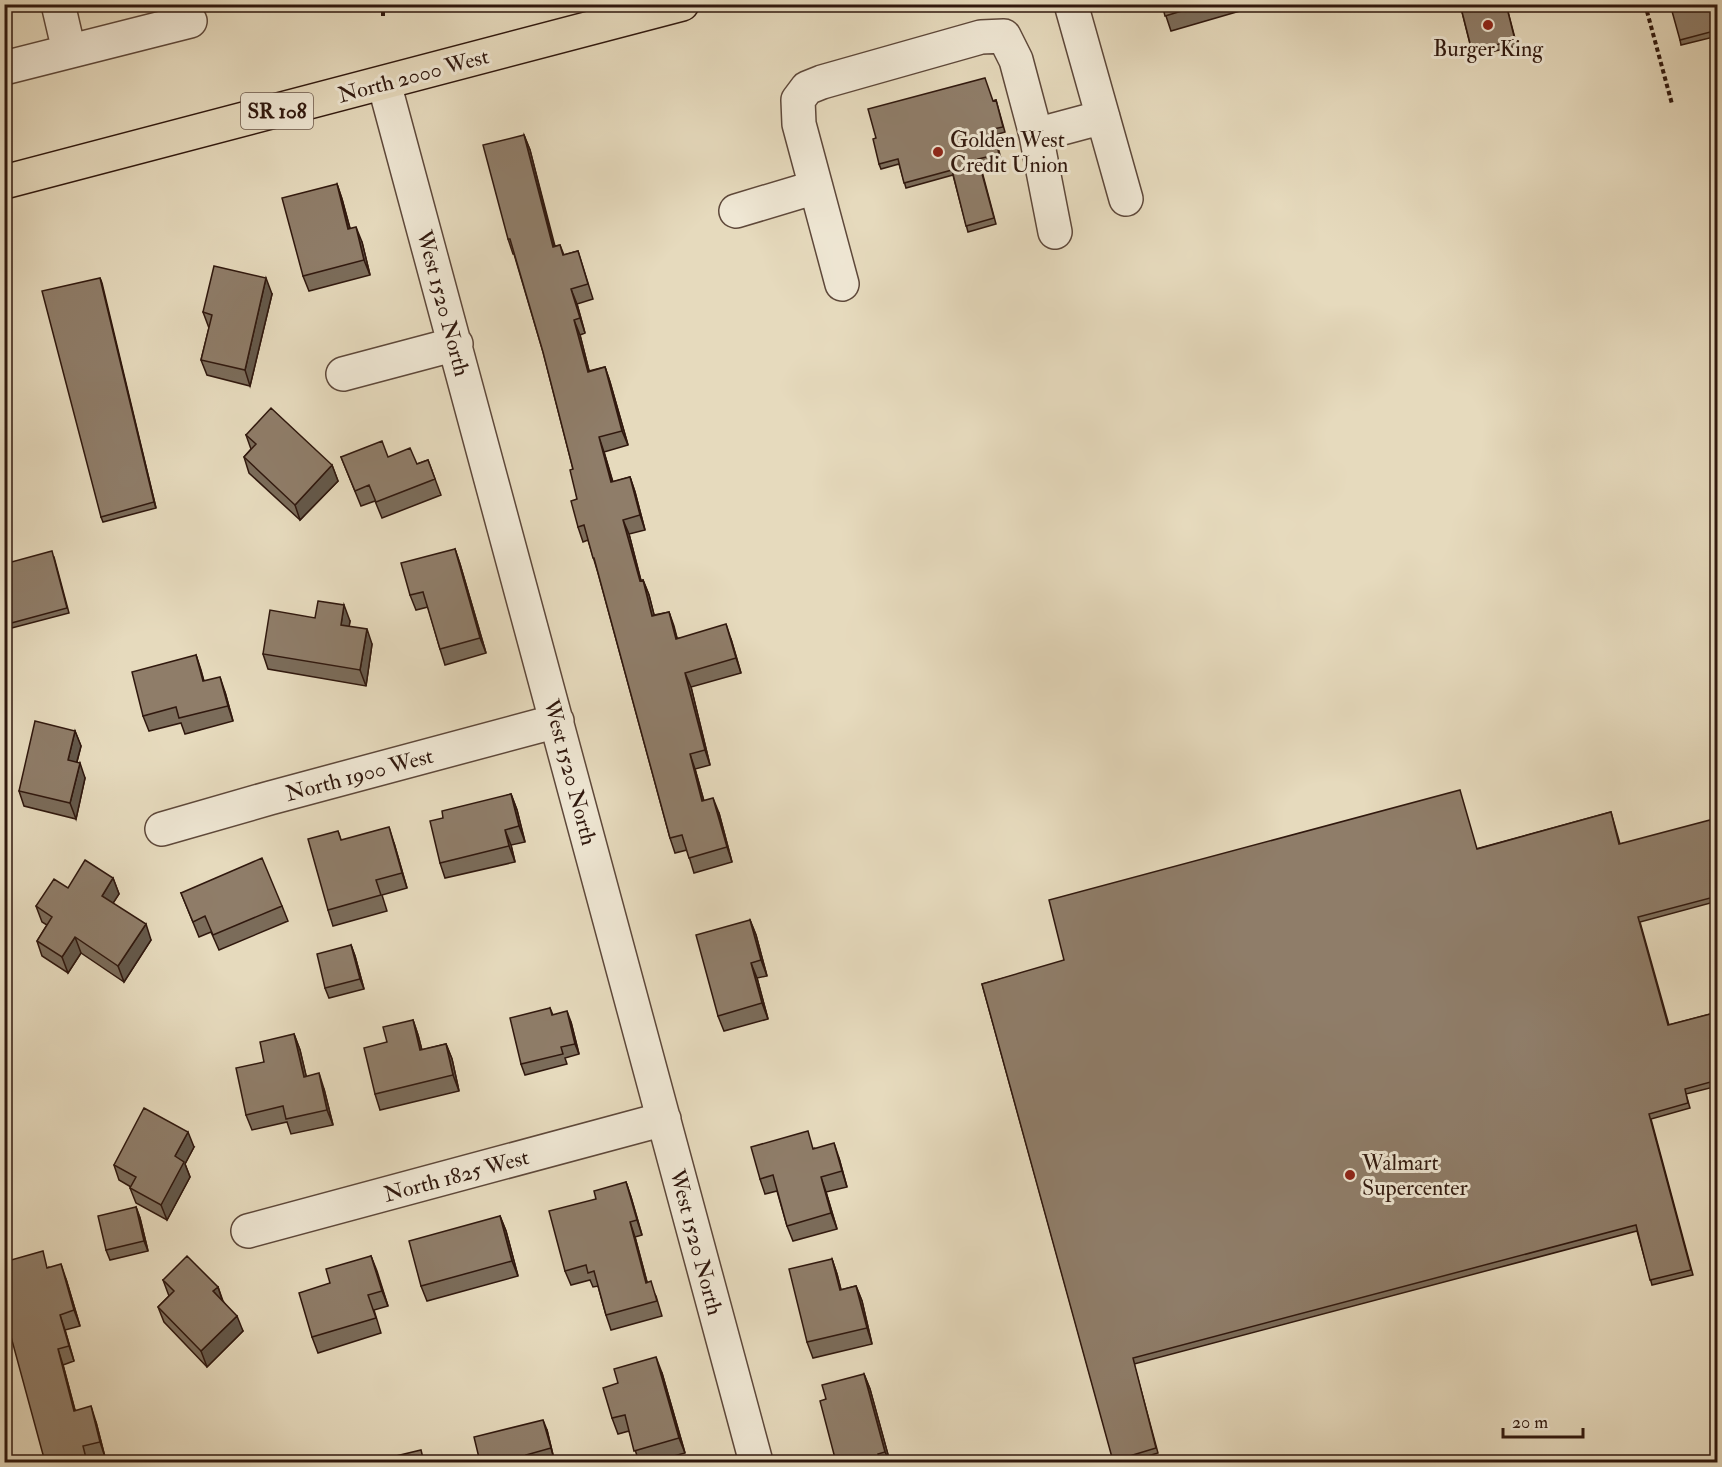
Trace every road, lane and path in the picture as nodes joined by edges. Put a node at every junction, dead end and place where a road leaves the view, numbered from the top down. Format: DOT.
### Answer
graph roads {
  1 [pos="58,4"];
  2 [pos="383,4"];
  3 [pos="682,4"];
  4 [pos="1071,4"];
  5 [pos="1645,4"];
  6 [pos="383,18"];
  7 [pos="190,21"];
  8 [pos="69,51"];
  9 [pos="4,68"];
  10 [pos="384,83"];
  11 [pos="1672,104"];
  12 [pos="1103,117"];
  13 [pos="1036,135"];
  14 [pos="4,182"];
  15 [pos="816,187"];
  16 [pos="1126,199"];
  17 [pos="736,211"];
  18 [pos="1054,232"];
  19 [pos="842,285"];
  20 [pos="456,344"];
  21 [pos="343,374"];
  22 [pos="557,721"];
  23 [pos="162,829"];
  24 [pos="664,1119"];
  25 [pos="248,1231"];
  26 [pos="756,1462"];
  1 -- 8 [label="street"];
  2 -- 6 [label="path"];
  3 -- 10 [label="main road, North 2000 West / SR 108"];
  4 -- 12 [label="street"];
  5 -- 11 [label="path"];
  7 -- 8 [label="street"];
  8 -- 9 [label="street"];
  10 -- 14 [label="main road, North 2000 West / SR 108"];
  10 -- 20 [label="street, West 1520 North"];
  12 -- 13 [label="street"];
  12 -- 16 [label="street"];
  13 -- 15 [label="street"];
  13 -- 18 [label="street"];
  15 -- 17 [label="street"];
  15 -- 19 [label="street"];
  20 -- 21 [label="street"];
  20 -- 22 [label="street, West 1520 North"];
  22 -- 23 [label="street, North 1900 West"];
  22 -- 24 [label="street, West 1520 North"];
  24 -- 25 [label="street, North 1825 West"];
  24 -- 26 [label="street, West 1520 North"];
}
